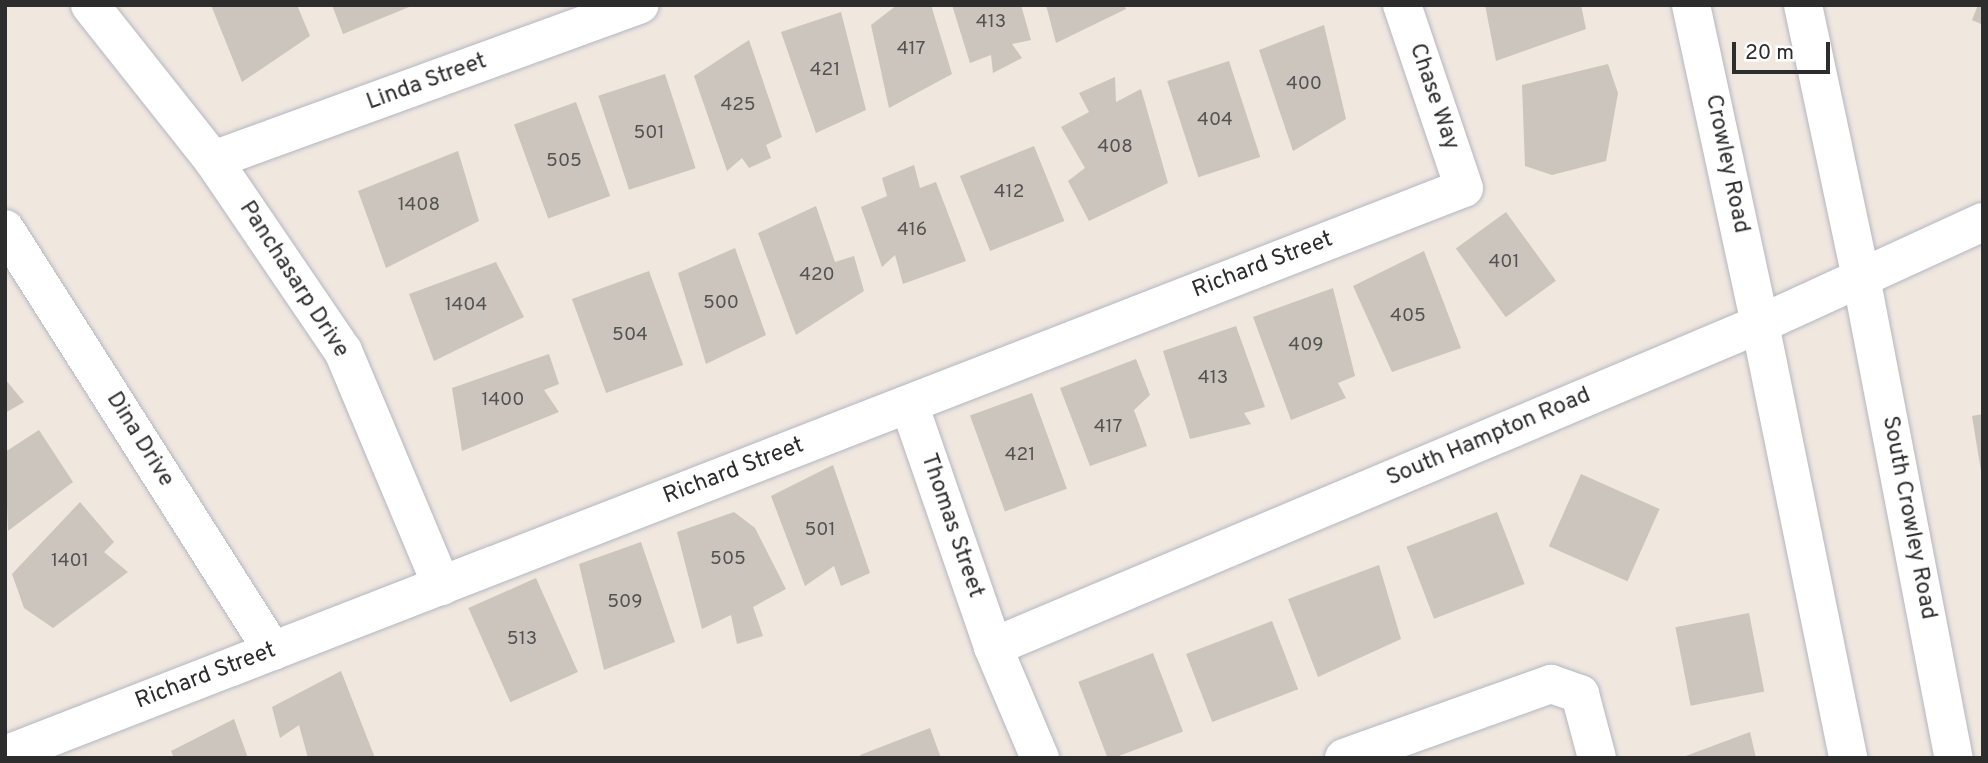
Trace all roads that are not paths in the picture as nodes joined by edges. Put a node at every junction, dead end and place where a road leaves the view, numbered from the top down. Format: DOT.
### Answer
graph roads {
  1 [pos="90,5"];
  2 [pos="639,5"];
  3 [pos="1402,5"];
  4 [pos="1691,5"];
  5 [pos="1803,5"];
  6 [pos="214,160"];
  7 [pos="1464,188"];
  8 [pos="1983,222"];
  9 [pos="5,229"];
  10 [pos="1861,277"];
  11 [pos="1760,324"];
  12 [pos="909,404"];
  13 [pos="442,586"];
  14 [pos="993,647"];
  15 [pos="273,651"];
  16 [pos="5,755"];
  17 [pos="1040,758"];
  18 [pos="1344,758"];
  19 [pos="1597,758"];
  20 [pos="1848,758"];
  21 [pos="1954,758"];
  1 -- 6 [label="street, Panchasarp Drive"];
  2 -- 6 [label="street, Linda Street"];
  3 -- 7 [label="street, Chase Way"];
  4 -- 11 [label="street, Crowley Road"];
  5 -- 10 [label="street"];
  6 -- 13 [label="street, Panchasarp Drive"];
  7 -- 12 [label="street, Richard Street"];
  8 -- 10 [label="street, South Hampton Road"];
  9 -- 15 [label="street, Dina Drive"];
  10 -- 11 [label="street, South Hampton Road"];
  10 -- 21 [label="street, South Crowley Road"];
  11 -- 14 [label="street, South Hampton Road"];
  11 -- 20 [label="street"];
  12 -- 13 [label="street, Richard Street"];
  12 -- 14 [label="street, Thomas Street"];
  13 -- 15 [label="street, Richard Street"];
  14 -- 17 [label="street, Thomas Street"];
  15 -- 16 [label="street, Richard Street"];
  18 -- 19 [label="street"];
}
